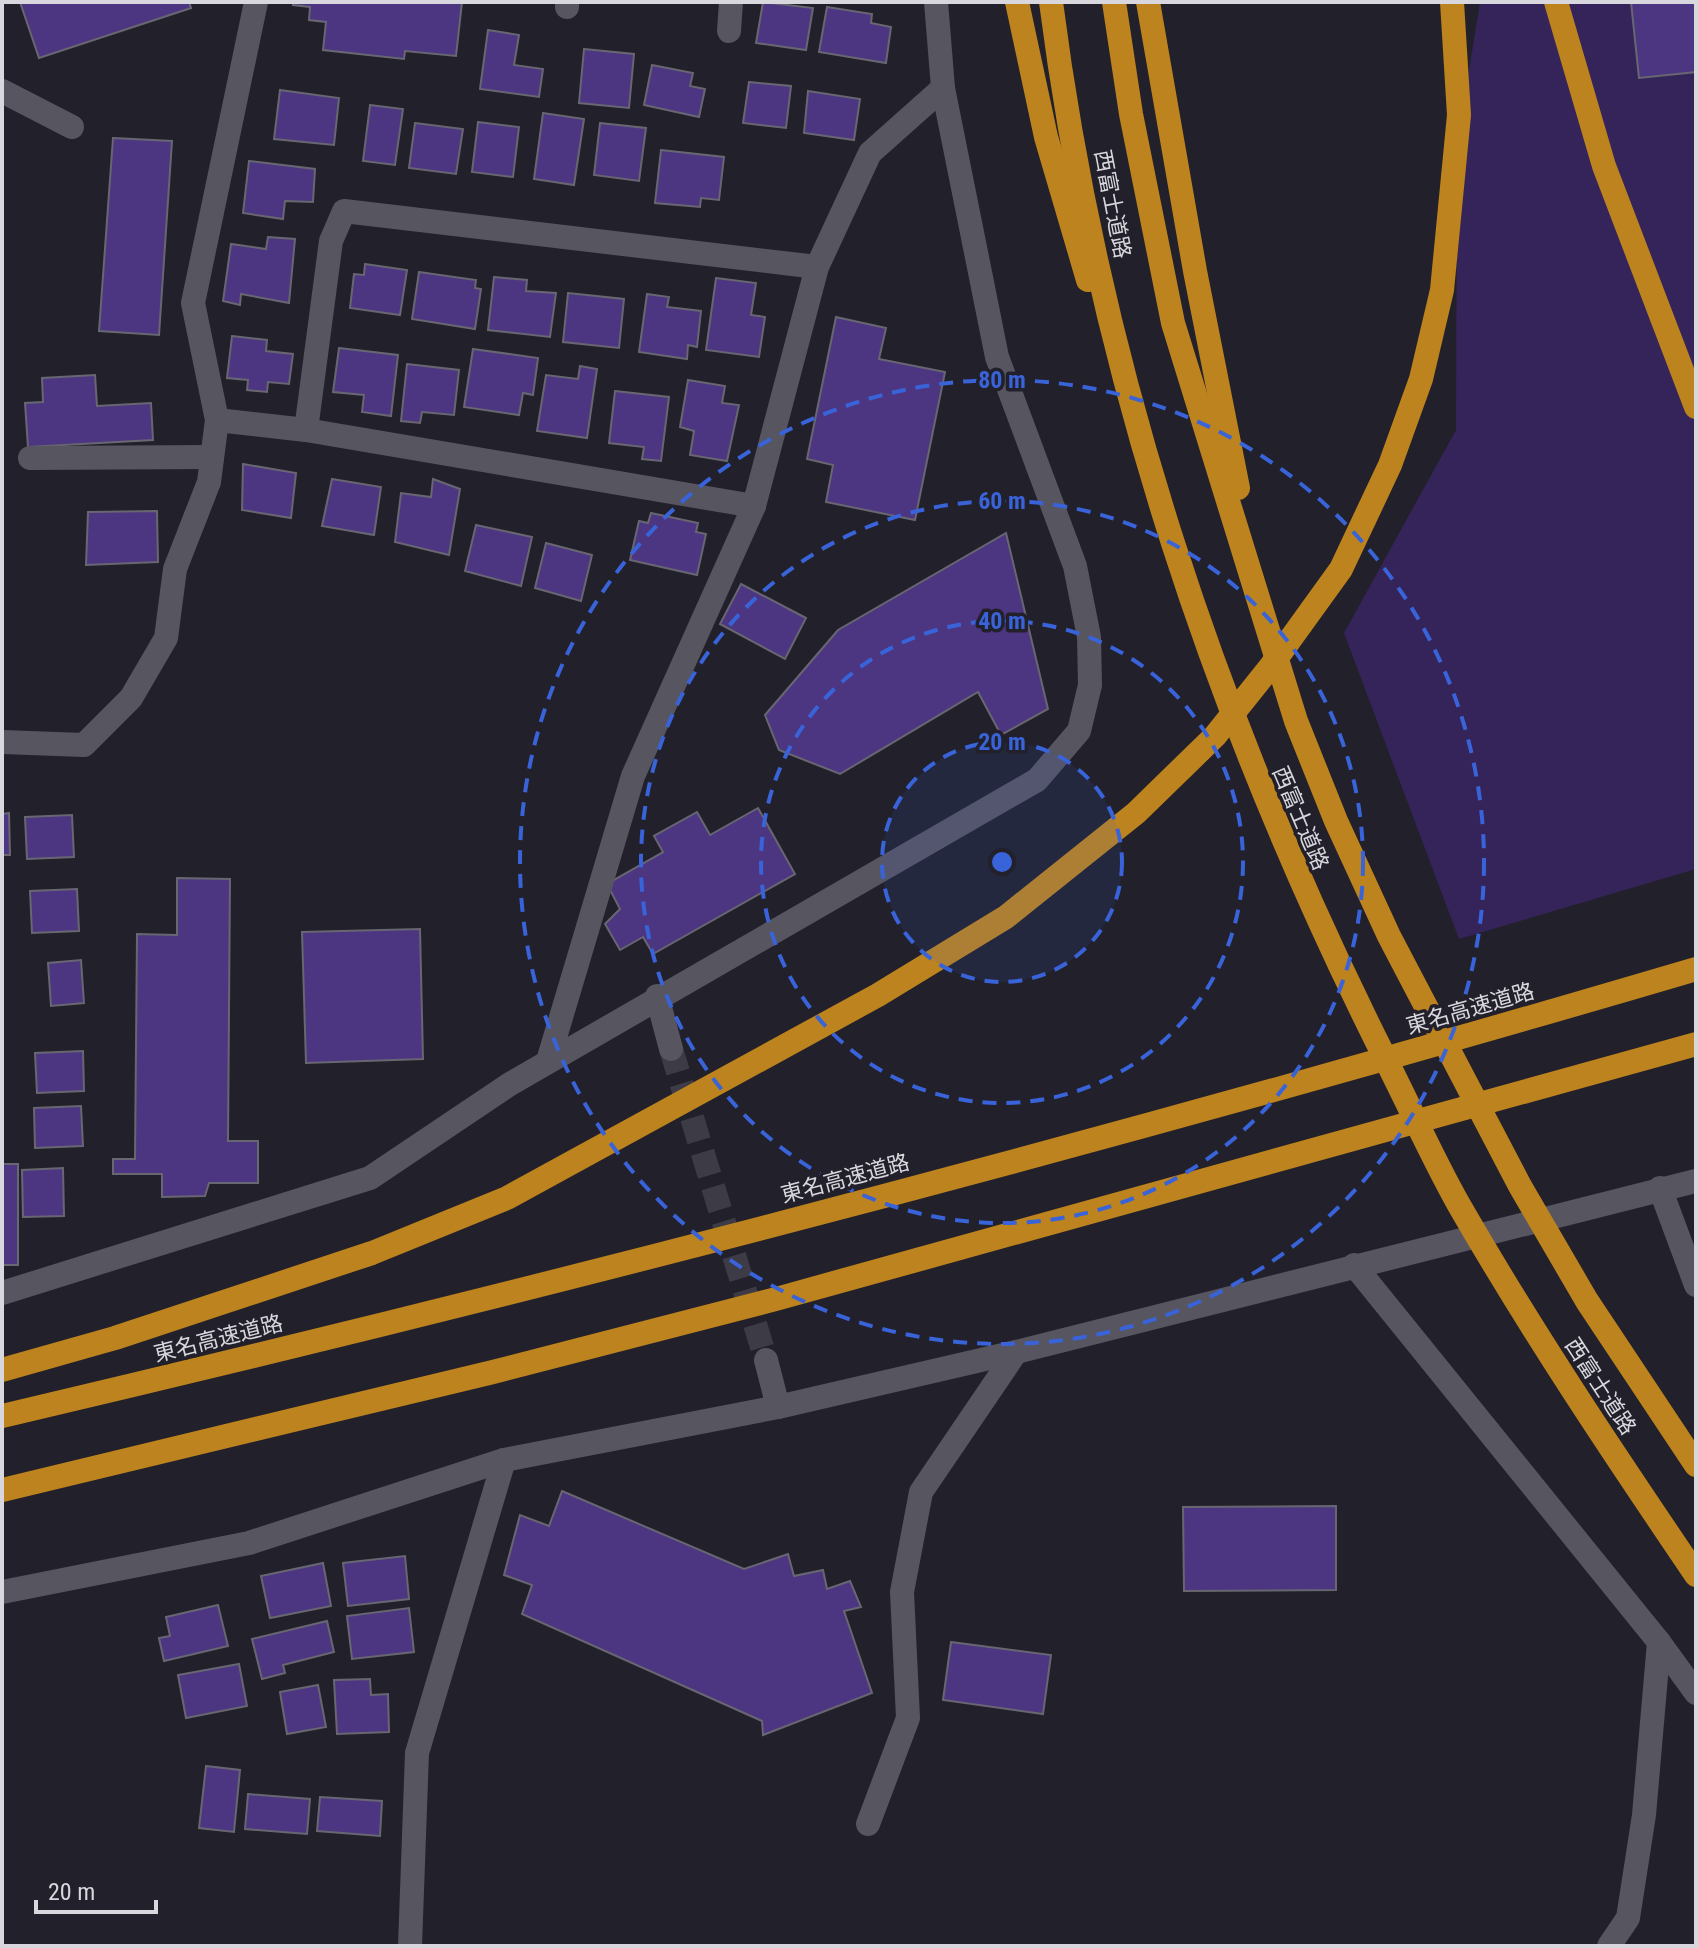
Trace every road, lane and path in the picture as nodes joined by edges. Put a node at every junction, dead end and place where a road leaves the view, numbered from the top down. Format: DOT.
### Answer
graph roads {
  1 [pos="256,2"];
  2 [pos="731,2"];
  3 [pos="936,2"];
  4 [pos="1017,2"];
  5 [pos="1051,2"];
  6 [pos="1114,2"];
  7 [pos="1148,2"];
  8 [pos="1452,2"];
  9 [pos="1556,2"];
  10 [pos="729,31"];
  11 [pos="943,88"];
  12 [pos="2,91"];
  13 [pos="72,127"];
  14 [pos="817,267"];
  15 [pos="1696,407"];
  16 [pos="217,420"];
  17 [pos="306,430"];
  18 [pos="1142,437"];
  19 [pos="212,457"];
  20 [pos="30,458"];
  21 [pos="754,506"];
  22 [pos="1264,620"];
  23 [pos="2,742"];
  24 [pos="1696,969"];
  25 [pos="657,996"];
  26 [pos="1696,1044"];
  27 [pos="671,1049"];
  28 [pos="1696,1056"];
  29 [pos="548,1061"];
  30 [pos="1565,1081"];
  31 [pos="1696,1181"];
  32 [pos="1660,1188"];
  33 [pos="1354,1265"];
  34 [pos="1696,1285"];
  35 [pos="2,1293"];
  36 [pos="1016,1352"];
  37 [pos="766,1360"];
  38 [pos="2,1370"];
  39 [pos="778,1407"];
  40 [pos="2,1416"];
  41 [pos="504,1460"];
  42 [pos="1696,1465"];
  43 [pos="2,1490"];
  44 [pos="1696,1575"];
  45 [pos="2,1592"];
  46 [pos="1659,1642"];
  47 [pos="1696,1693"];
  48 [pos="868,1824"];
  49 [pos="410,1946"];
  50 [pos="1609,1946"];
  1 -- 16 [label="street"];
  2 -- 10 [label="street"];
  3 -- 11 [label="street"];
  4 -- 18 [label="highway"];
  5 -- 18 [label="highway, 西富士道路"];
  6 -- 22 [label="highway, 西富士道路"];
  7 -- 22 [label="highway"];
  8 -- 38 [label="highway"];
  9 -- 15 [label="highway"];
  11 -- 14 [label="street"];
  11 -- 25 [label="street"];
  12 -- 13 [label="street"];
  14 -- 17 [label="street"];
  14 -- 21 [label="street"];
  16 -- 17 [label="street"];
  16 -- 19 [label="street"];
  17 -- 21 [label="street"];
  18 -- 44 [label="highway, 西富士道路"];
  19 -- 20 [label="street"];
  19 -- 23 [label="street"];
  21 -- 29 [label="street"];
  22 -- 42 [label="highway, 西富士道路"];
  24 -- 40 [label="highway, 東名高速道路"];
  25 -- 27 [label="street"];
  25 -- 29 [label="street"];
  26 -- 30 [label="highway"];
  28 -- 30 [label="highway"];
  29 -- 35 [label="street"];
  30 -- 43 [label="highway"];
  31 -- 32 [label="street"];
  32 -- 33 [label="street"];
  32 -- 34 [label="street"];
  33 -- 36 [label="street"];
  33 -- 46 [label="street"];
  36 -- 39 [label="street"];
  36 -- 48 [label="street"];
  37 -- 39 [label="street"];
  39 -- 41 [label="street"];
  41 -- 45 [label="street"];
  41 -- 49 [label="street"];
  46 -- 47 [label="street"];
  46 -- 50 [label="street"];
}
